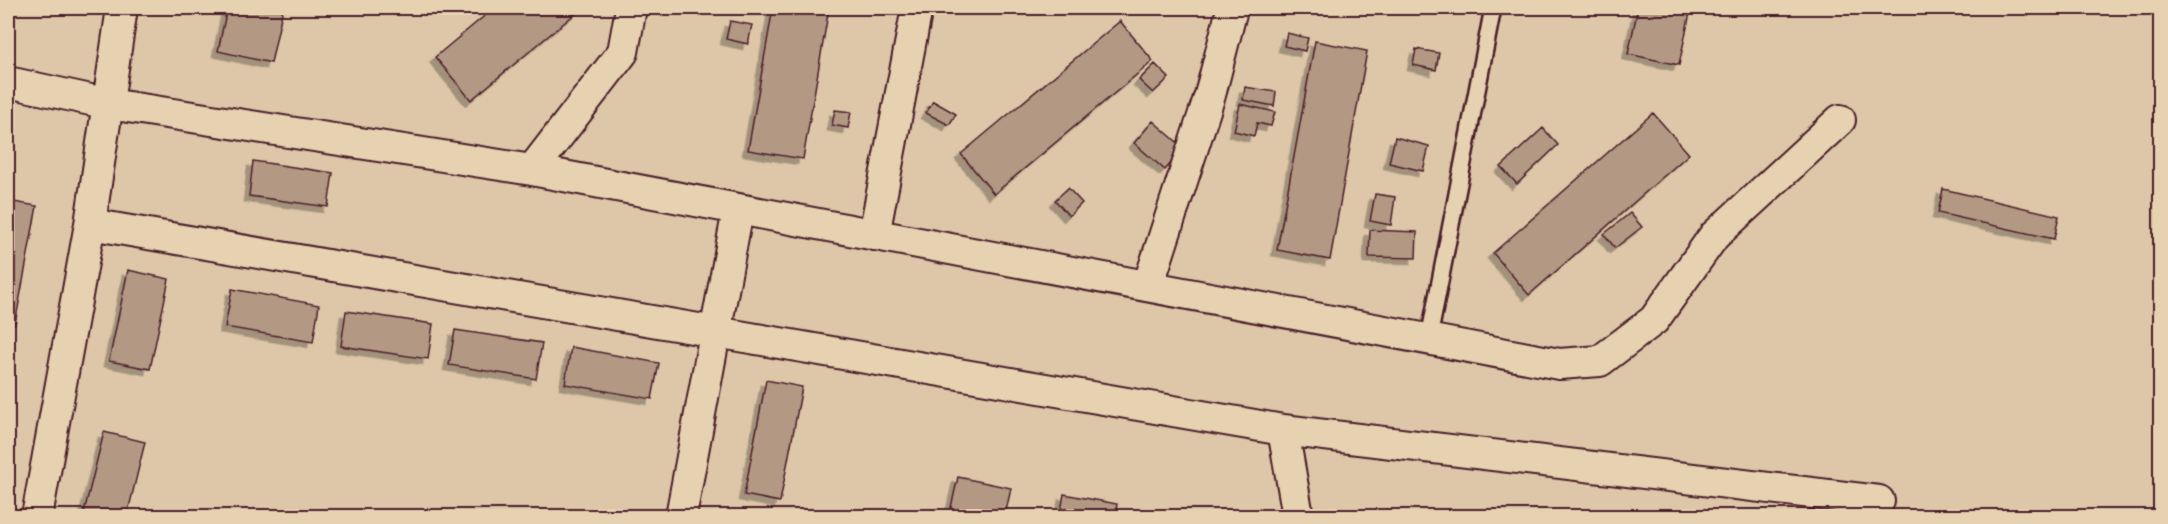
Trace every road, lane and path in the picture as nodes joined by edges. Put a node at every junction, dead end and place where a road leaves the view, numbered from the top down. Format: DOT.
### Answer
graph roads {
  1 [pos="122,8"];
  2 [pos="631,8"];
  3 [pos="917,8"];
  4 [pos="1492,8"];
  5 [pos="1231,13"];
  6 [pos="8,82"];
  7 [pos="109,104"];
  8 [pos="1840,120"];
  9 [pos="532,170"];
  10 [pos="738,210"];
  11 [pos="90,224"];
  12 [pos="874,235"];
  13 [pos="1148,286"];
  14 [pos="716,333"];
  15 [pos="1429,338"];
  16 [pos="1283,430"];
  17 [pos="1879,501"];
  18 [pos="37,516"];
  19 [pos="681,516"];
  20 [pos="1298,516"];
  1 -- 7 [label="street"];
  2 -- 9 [label="street"];
  3 -- 12 [label="street"];
  4 -- 15 [label="lane"];
  5 -- 13 [label="street"];
  6 -- 7 [label="street"];
  7 -- 9 [label="street"];
  7 -- 11 [label="street"];
  8 -- 15 [label="street"];
  9 -- 10 [label="street"];
  10 -- 12 [label="street"];
  10 -- 14 [label="street"];
  11 -- 14 [label="street"];
  11 -- 18 [label="street"];
  12 -- 13 [label="street"];
  13 -- 15 [label="street"];
  14 -- 16 [label="street"];
  14 -- 19 [label="street"];
  16 -- 17 [label="street"];
  16 -- 20 [label="street"];
}
